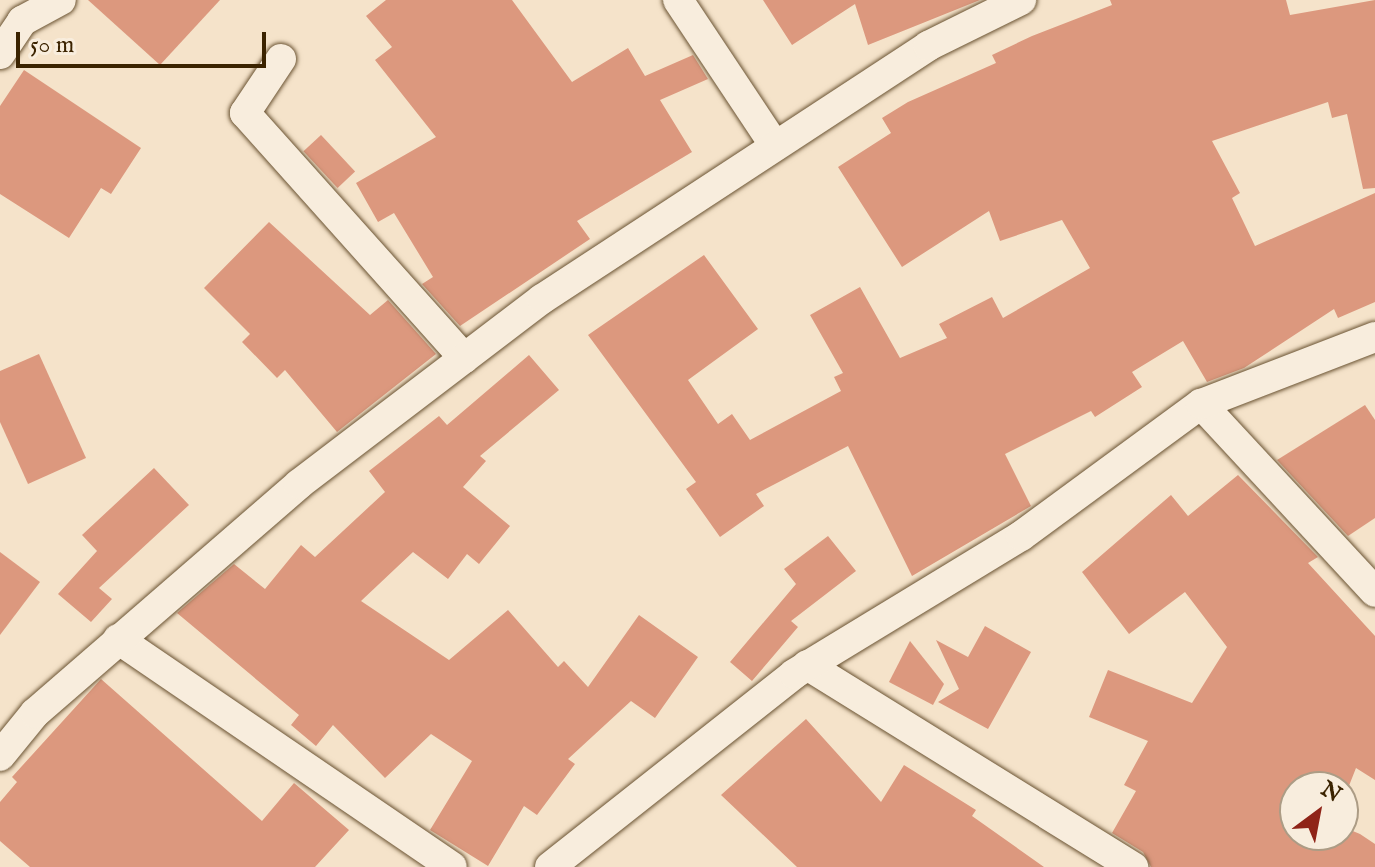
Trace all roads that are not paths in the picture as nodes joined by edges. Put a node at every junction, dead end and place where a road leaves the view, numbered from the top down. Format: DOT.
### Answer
graph roads {
  1 [pos="61,0"];
  2 [pos="678,0"];
  3 [pos="1021,0"];
  4 [pos="0,54"];
  5 [pos="281,59"];
  6 [pos="773,143"];
  7 [pos="1375,337"];
  8 [pos="464,358"];
  9 [pos="1201,404"];
  10 [pos="1375,592"];
  11 [pos="118,639"];
  12 [pos="807,665"];
  13 [pos="0,756"];
  14 [pos="452,867"];
  15 [pos="550,867"];
  16 [pos="1133,867"];
  1 -- 4 [label="street"];
  2 -- 6 [label="street"];
  3 -- 6 [label="street"];
  5 -- 8 [label="street"];
  6 -- 8 [label="street"];
  7 -- 9 [label="street"];
  8 -- 11 [label="street"];
  9 -- 10 [label="street"];
  9 -- 12 [label="street"];
  11 -- 13 [label="street"];
  11 -- 14 [label="street"];
  12 -- 15 [label="street"];
  12 -- 16 [label="street"];
}
